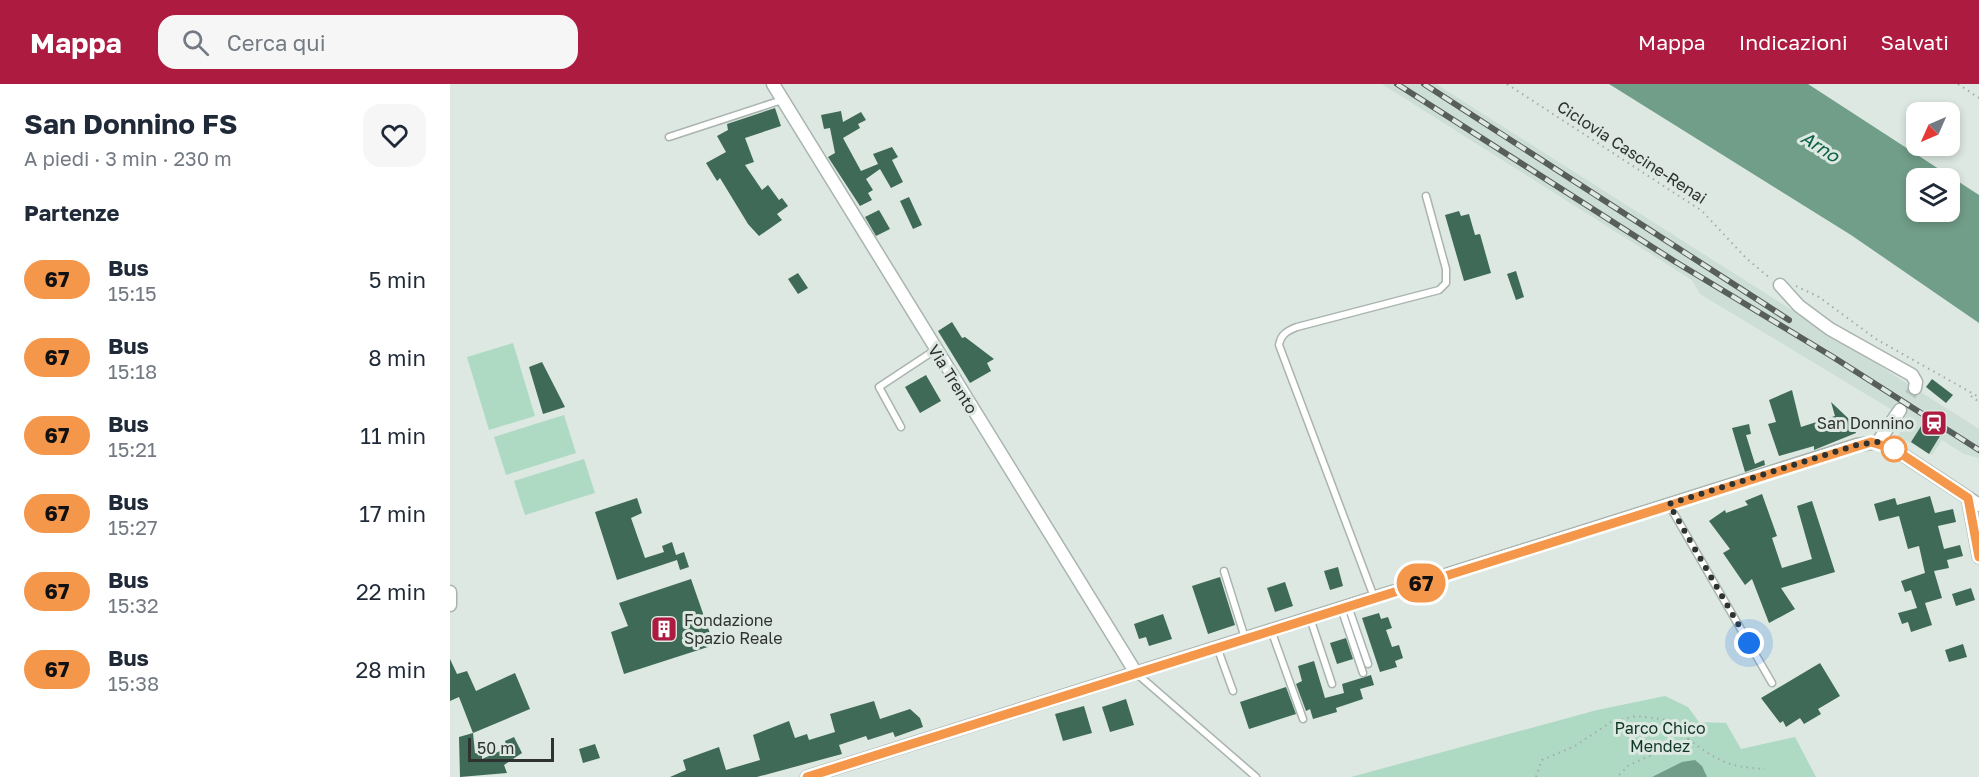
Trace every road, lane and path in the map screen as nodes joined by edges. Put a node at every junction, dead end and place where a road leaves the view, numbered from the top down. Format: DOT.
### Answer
graph roads {
  1 [pos="773,84"];
  2 [pos="1507,84"];
  3 [pos="1958,84"];
  4 [pos="1979,98"];
  5 [pos="782,100"];
  6 [pos="669,137"];
  7 [pos="1426,196"];
  8 [pos="1780,285"];
  9 [pos="935,350"];
  10 [pos="1915,388"];
  11 [pos="1961,389"];
  12 [pos="1979,397"];
  13 [pos="1979,402"];
  14 [pos="1900,410"];
  15 [pos="901,427"];
  16 [pos="1878,442"];
  17 [pos="1968,498"];
  18 [pos="1669,504"];
  19 [pos="1979,505"];
  20 [pos="1979,557"];
  21 [pos="1224,571"];
  22 [pos="450,592"];
  23 [pos="1375,598"];
  24 [pos="450,605"];
  25 [pos="1344,607"];
  26 [pos="1310,618"];
  27 [pos="1271,630"];
  28 [pos="1245,638"];
  29 [pos="1217,647"];
  30 [pos="1368,664"];
  31 [pos="1136,673"];
  32 [pos="1364,673"];
  33 [pos="1772,682"];
  34 [pos="1332,684"];
  35 [pos="1233,691"];
  36 [pos="1303,719"];
  37 [pos="1688,739"];
  38 [pos="1766,769"];
  39 [pos="807,777"];
  40 [pos="1256,777"];
  41 [pos="1536,777"];
  42 [pos="1617,777"];
  1 -- 5 [label="street, Via Trento"];
  2 -- 8 [label="path, Ciclovia Cascine-Renai"];
  3 -- 4 [label="path"];
  5 -- 6 [label="lane"];
  5 -- 9 [label="street, Via Trento"];
  7 -- 23 [label="lane"];
  8 -- 10 [label="street"];
  8 -- 11 [label="path, Ciclovia Cascine-Renai"];
  9 -- 15 [label="lane"];
  9 -- 31 [label="street, Via Trento"];
  11 -- 12 [label="path, Ciclovia Cascine-Renai"];
  11 -- 13 [label="path"];
  14 -- 16 [label="street"];
  16 -- 17 [label="street"];
  16 -- 18 [label="street"];
  17 -- 19 [label="street"];
  17 -- 20 [label="street"];
  18 -- 23 [label="street"];
  18 -- 33 [label="lane"];
  21 -- 28 [label="lane"];
  22 -- 24 [label="street"];
  23 -- 25 [label="street"];
  25 -- 26 [label="street"];
  25 -- 30 [label="lane"];
  25 -- 32 [label="lane"];
  26 -- 27 [label="street"];
  26 -- 34 [label="lane"];
  27 -- 28 [label="street"];
  27 -- 36 [label="lane"];
  28 -- 29 [label="street"];
  29 -- 31 [label="street"];
  29 -- 35 [label="lane"];
  31 -- 39 [label="street"];
  31 -- 40 [label="lane"];
  37 -- 38 [label="path"];
  37 -- 41 [label="path"];
  37 -- 42 [label="path"];
}
